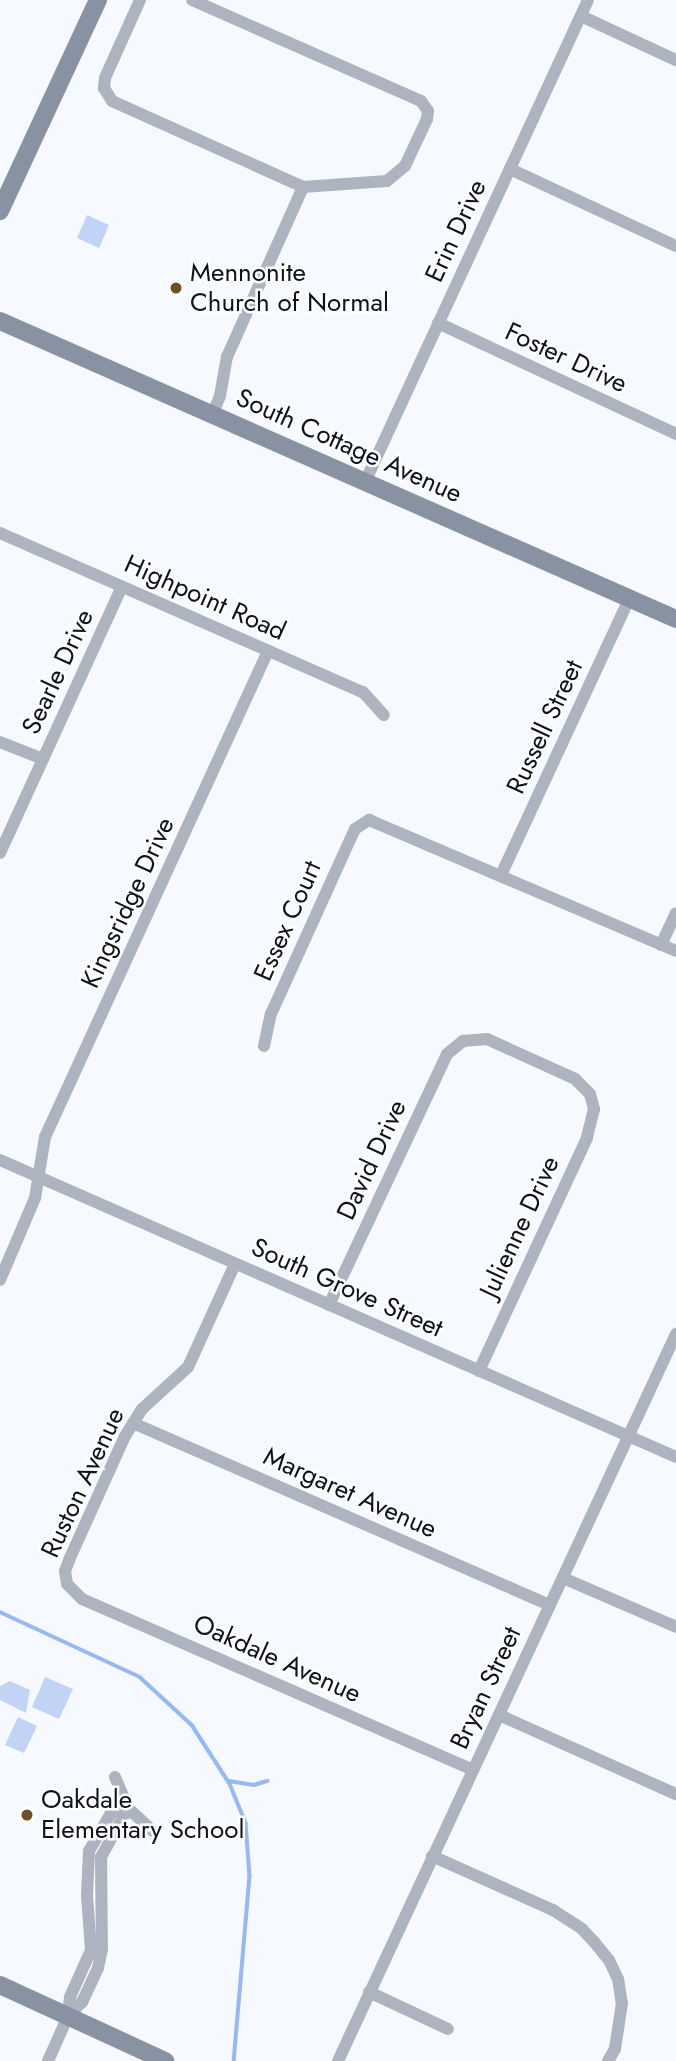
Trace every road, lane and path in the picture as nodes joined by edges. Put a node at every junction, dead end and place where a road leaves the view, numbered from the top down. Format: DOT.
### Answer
graph roads {
  1 [pos="98,0"];
  2 [pos="140,0"];
  3 [pos="192,0"];
  4 [pos="588,0"];
  5 [pos="580,16"];
  6 [pos="676,60"];
  7 [pos="510,169"];
  8 [pos="303,187"];
  9 [pos="0,211"];
  10 [pos="676,246"];
  11 [pos="0,321"];
  12 [pos="438,323"];
  13 [pos="212,415"];
  14 [pos="676,433"];
  15 [pos="365,482"];
  16 [pos="0,533"];
  17 [pos="122,587"];
  18 [pos="629,598"];
  19 [pos="676,619"];
  20 [pos="268,651"];
  21 [pos="384,715"];
  22 [pos="0,742"];
  23 [pos="43,760"];
  24 [pos="0,853"];
  25 [pos="501,875"];
  26 [pos="676,913"];
  27 [pos="661,945"];
  28 [pos="676,951"];
  29 [pos="463,1041"];
  30 [pos="264,1046"];
  31 [pos="0,1160"];
  32 [pos="38,1177"];
  33 [pos="235,1264"];
  34 [pos="0,1280"];
  35 [pos="329,1305"];
  36 [pos="676,1334"];
  37 [pos="479,1371"];
  38 [pos="132,1423"];
  39 [pos="628,1436"];
  40 [pos="676,1457"];
  41 [pos="563,1577"];
  42 [pos="67,1584"];
  43 [pos="550,1605"];
  44 [pos="676,1627"];
  45 [pos="499,1715"];
  46 [pos="473,1770"];
  47 [pos="115,1777"];
  48 [pos="676,1794"];
  49 [pos="128,1808"];
  50 [pos="152,1830"];
  51 [pos="432,1856"];
  52 [pos="0,1985"];
  53 [pos="369,1992"];
  54 [pos="68,2016"];
  55 [pos="448,2029"];
  56 [pos="48,2061"];
  57 [pos="165,2061"];
  58 [pos="338,2061"];
  59 [pos="608,2061"];
  1 -- 9 [label="main road"];
  2 -- 8 [label="street"];
  3 -- 8 [label="street"];
  4 -- 5 [label="street, Erin Drive"];
  5 -- 6 [label="street"];
  5 -- 7 [label="street, Erin Drive"];
  7 -- 10 [label="street"];
  7 -- 12 [label="street, Erin Drive"];
  8 -- 13 [label="street"];
  11 -- 13 [label="main road, South Cottage Avenue"];
  12 -- 14 [label="street, Foster Drive"];
  12 -- 15 [label="street, Erin Drive"];
  13 -- 15 [label="main road, South Cottage Avenue"];
  15 -- 18 [label="main road, South Cottage Avenue"];
  16 -- 17 [label="street, Highpoint Road"];
  17 -- 20 [label="street, Highpoint Road"];
  17 -- 23 [label="street, Searle Drive"];
  18 -- 19 [label="main road, South Cottage Avenue"];
  18 -- 25 [label="street, Russell Street"];
  20 -- 21 [label="street, Highpoint Road"];
  20 -- 32 [label="street, Kingsridge Drive"];
  22 -- 23 [label="street"];
  23 -- 24 [label="street, Searle Drive"];
  25 -- 27 [label="street"];
  25 -- 30 [label="street, Essex Court"];
  26 -- 27 [label="street"];
  27 -- 28 [label="street"];
  29 -- 35 [label="street, David Drive"];
  29 -- 37 [label="street, Julienne Drive"];
  31 -- 32 [label="street, South Grove Street"];
  32 -- 33 [label="street, South Grove Street"];
  32 -- 34 [label="street, Kingsridge Drive"];
  33 -- 35 [label="street, South Grove Street"];
  33 -- 38 [label="street, Ruston Avenue"];
  35 -- 37 [label="street, South Grove Street"];
  36 -- 39 [label="street, Bryan Street"];
  37 -- 39 [label="street, South Grove Street"];
  38 -- 42 [label="street, Ruston Avenue"];
  38 -- 43 [label="street, Margaret Avenue"];
  39 -- 40 [label="street, South Grove Street"];
  39 -- 41 [label="street, Bryan Street"];
  41 -- 43 [label="street, Bryan Street"];
  41 -- 44 [label="street"];
  42 -- 46 [label="street, Oakdale Avenue"];
  43 -- 45 [label="street, Bryan Street"];
  45 -- 46 [label="street, Bryan Street"];
  45 -- 48 [label="street"];
  46 -- 51 [label="street, Bryan Street"];
  47 -- 49 [label="street"];
  49 -- 50 [label="street"];
  49 -- 54 [label="street"];
  51 -- 53 [label="street, Bryan Street"];
  51 -- 59 [label="street"];
  52 -- 54 [label="main road"];
  53 -- 55 [label="street"];
  53 -- 58 [label="street, Bryan Street"];
  54 -- 56 [label="street"];
  54 -- 57 [label="main road"];
}
